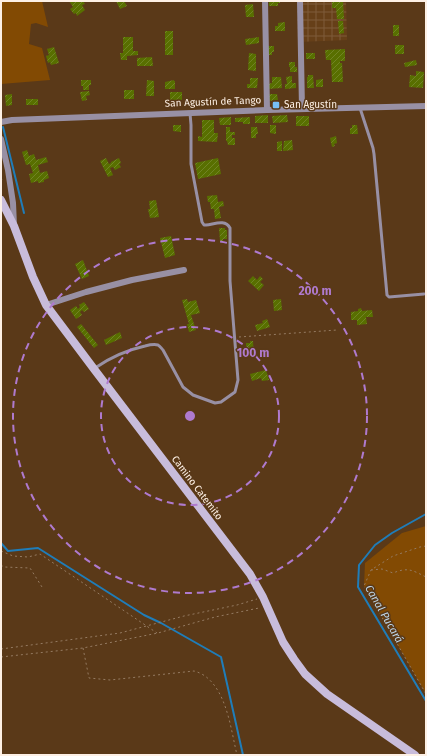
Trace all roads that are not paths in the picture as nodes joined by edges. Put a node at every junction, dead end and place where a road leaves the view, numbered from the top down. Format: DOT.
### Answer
graph roads {
  1 [pos="265,1"];
  2 [pos="300,1"];
  3 [pos="426,106"];
  4 [pos="360,108"];
  5 [pos="302,109"];
  6 [pos="267,110"];
  7 [pos="190,113"];
  8 [pos="1,122"];
  9 [pos="1,139"];
  10 [pos="12,197"];
  11 [pos="1,200"];
  12 [pos="14,226"];
  13 [pos="184,270"];
  14 [pos="424,294"];
  15 [pos="46,305"];
  16 [pos="94,369"];
  17 [pos="415,755"];
  1 -- 6 [label="street"];
  2 -- 5 [label="street"];
  3 -- 4 [label="street, San Agustín de Tango"];
  4 -- 5 [label="street, San Agustín de Tango"];
  4 -- 14 [label="lane"];
  5 -- 6 [label="street, San Agustín de Tango"];
  6 -- 7 [label="street, San Agustín de Tango"];
  7 -- 8 [label="street, San Agustín de Tango"];
  7 -- 16 [label="lane"];
  9 -- 10 [label="street"];
  10 -- 11 [label="street"];
  10 -- 12 [label="street"];
  11 -- 12 [label="main road, Camino Catemito"];
  12 -- 15 [label="main road, Camino Catemito"];
  13 -- 15 [label="street"];
  15 -- 16 [label="main road, Camino Catemito"];
  16 -- 17 [label="main road, Camino Catemito"];
}
